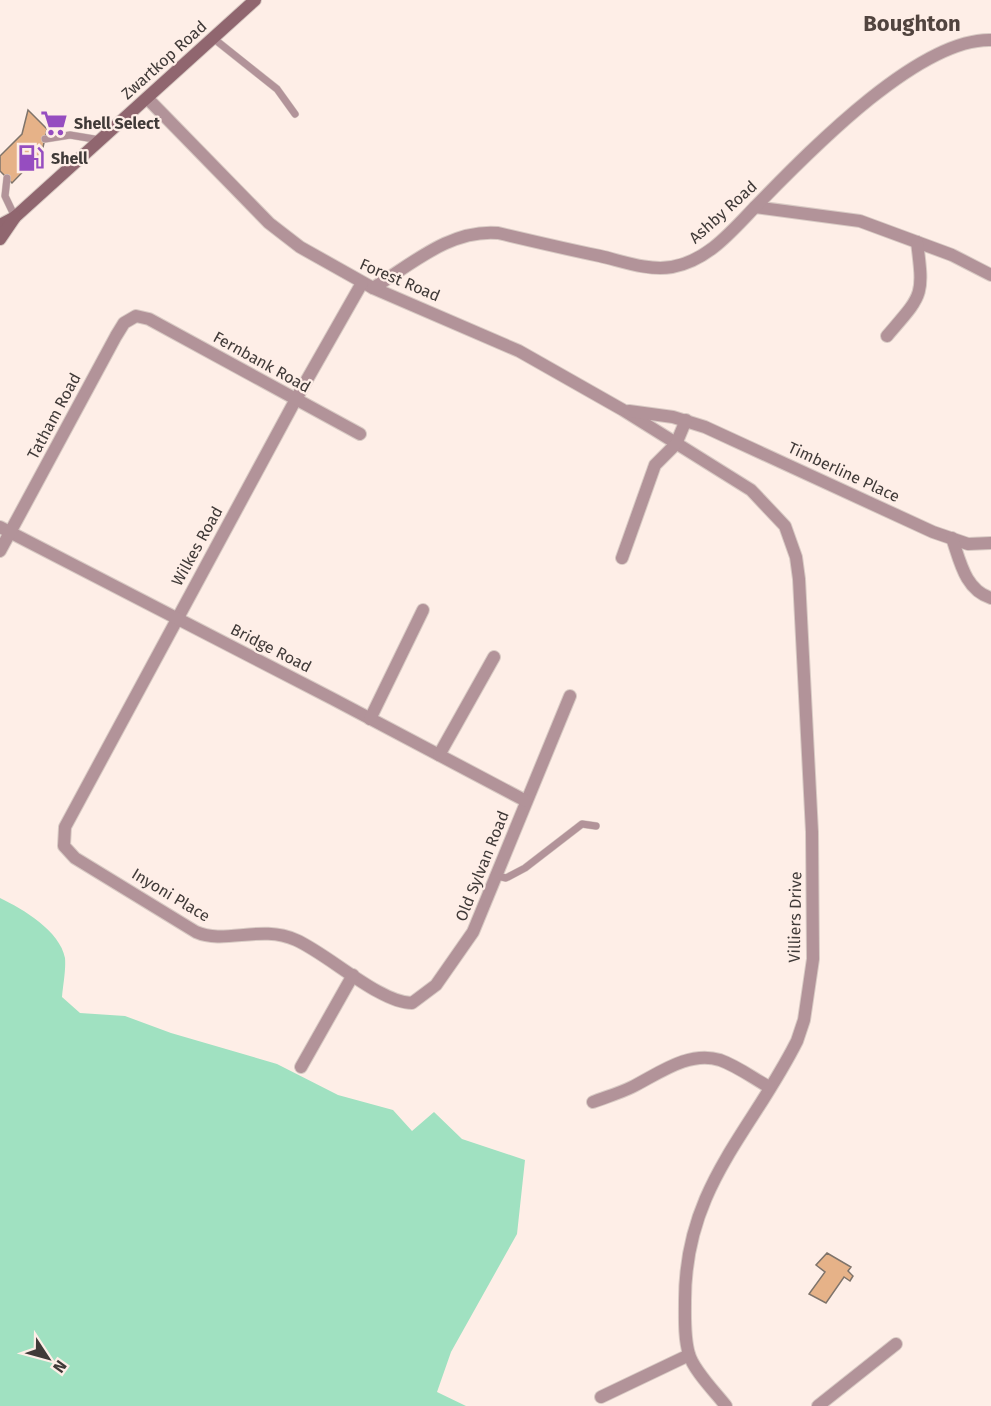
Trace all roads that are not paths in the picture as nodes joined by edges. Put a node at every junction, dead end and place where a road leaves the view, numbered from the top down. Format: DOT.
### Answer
graph roads {
  1 [pos="255,0"];
  2 [pos="213,38"];
  3 [pos="991,40"];
  4 [pos="147,99"];
  5 [pos="295,114"];
  6 [pos="45,140"];
  7 [pos="100,140"];
  8 [pos="7,178"];
  9 [pos="755,207"];
  10 [pos="15,217"];
  11 [pos="0,225"];
  12 [pos="0,239"];
  13 [pos="917,242"];
  14 [pos="991,275"];
  15 [pos="368,286"];
  16 [pos="149,319"];
  17 [pos="887,336"];
  18 [pos="296,399"];
  19 [pos="623,410"];
  20 [pos="686,420"];
  21 [pos="360,434"];
  22 [pos="675,444"];
  23 [pos="5,530"];
  24 [pos="952,538"];
  25 [pos="991,543"];
  26 [pos="0,551"];
  27 [pos="622,558"];
  28 [pos="991,598"];
  29 [pos="423,609"];
  30 [pos="176,620"];
  31 [pos="494,657"];
  32 [pos="570,696"];
  33 [pos="370,718"];
  34 [pos="439,755"];
  35 [pos="526,801"];
  36 [pos="596,826"];
  37 [pos="65,827"];
  38 [pos="497,876"];
  39 [pos="353,975"];
  40 [pos="382,994"];
  41 [pos="301,1067"];
  42 [pos="769,1087"];
  43 [pos="593,1102"];
  44 [pos="896,1344"];
  45 [pos="689,1355"];
  46 [pos="601,1397"];
  47 [pos="726,1406"];
  48 [pos="818,1406"];
  1 -- 2 [label="street, Zwartkop Road"];
  2 -- 4 [label="street, Zwartkop Road"];
  2 -- 5 [label="lane"];
  3 -- 9 [label="street, Ashby Road"];
  4 -- 7 [label="street, Zwartkop Road"];
  4 -- 15 [label="street, Forest Road"];
  6 -- 7 [label="lane"];
  7 -- 10 [label="street, Zwartkop Road"];
  8 -- 10 [label="lane"];
  9 -- 13 [label="street"];
  9 -- 15 [label="street, Ashby Road"];
  10 -- 11 [label="street, Zwartkop Road"];
  10 -- 12 [label="street, Zwartkop Road"];
  13 -- 14 [label="street"];
  13 -- 17 [label="street"];
  15 -- 18 [label="street, Wilkes Road"];
  15 -- 19 [label="street, Forest Road"];
  16 -- 18 [label="street, Fernbank Road"];
  16 -- 23 [label="street, Tatham Road"];
  18 -- 21 [label="street, Fernbank Road"];
  18 -- 30 [label="street, Wilkes Road"];
  19 -- 20 [label="street, Timberline Place"];
  19 -- 22 [label="street, Forest Road"];
  20 -- 22 [label="street"];
  20 -- 24 [label="street, Timberline Place"];
  22 -- 27 [label="street"];
  22 -- 42 [label="street, Villiers Drive"];
  23 -- 26 [label="street, Tatham Road"];
  23 -- 30 [label="street, Bridge Road"];
  24 -- 25 [label="street, Timberline Place"];
  24 -- 28 [label="street"];
  29 -- 33 [label="street"];
  30 -- 33 [label="street, Bridge Road"];
  30 -- 37 [label="street, Wilkes Road"];
  31 -- 34 [label="street"];
  32 -- 35 [label="street, Old Sylvan Road"];
  33 -- 34 [label="street, Bridge Road"];
  34 -- 35 [label="street, Bridge Road"];
  35 -- 38 [label="street, Old Sylvan Road"];
  36 -- 38 [label="lane"];
  37 -- 39 [label="street, Inyoni Place"];
  38 -- 40 [label="street, Old Sylvan Road"];
  39 -- 40 [label="street, Inyoni Place"];
  39 -- 41 [label="street"];
  42 -- 43 [label="street"];
  42 -- 45 [label="street, Villiers Drive"];
  44 -- 48 [label="street"];
  45 -- 46 [label="street"];
  45 -- 47 [label="street"];
}
